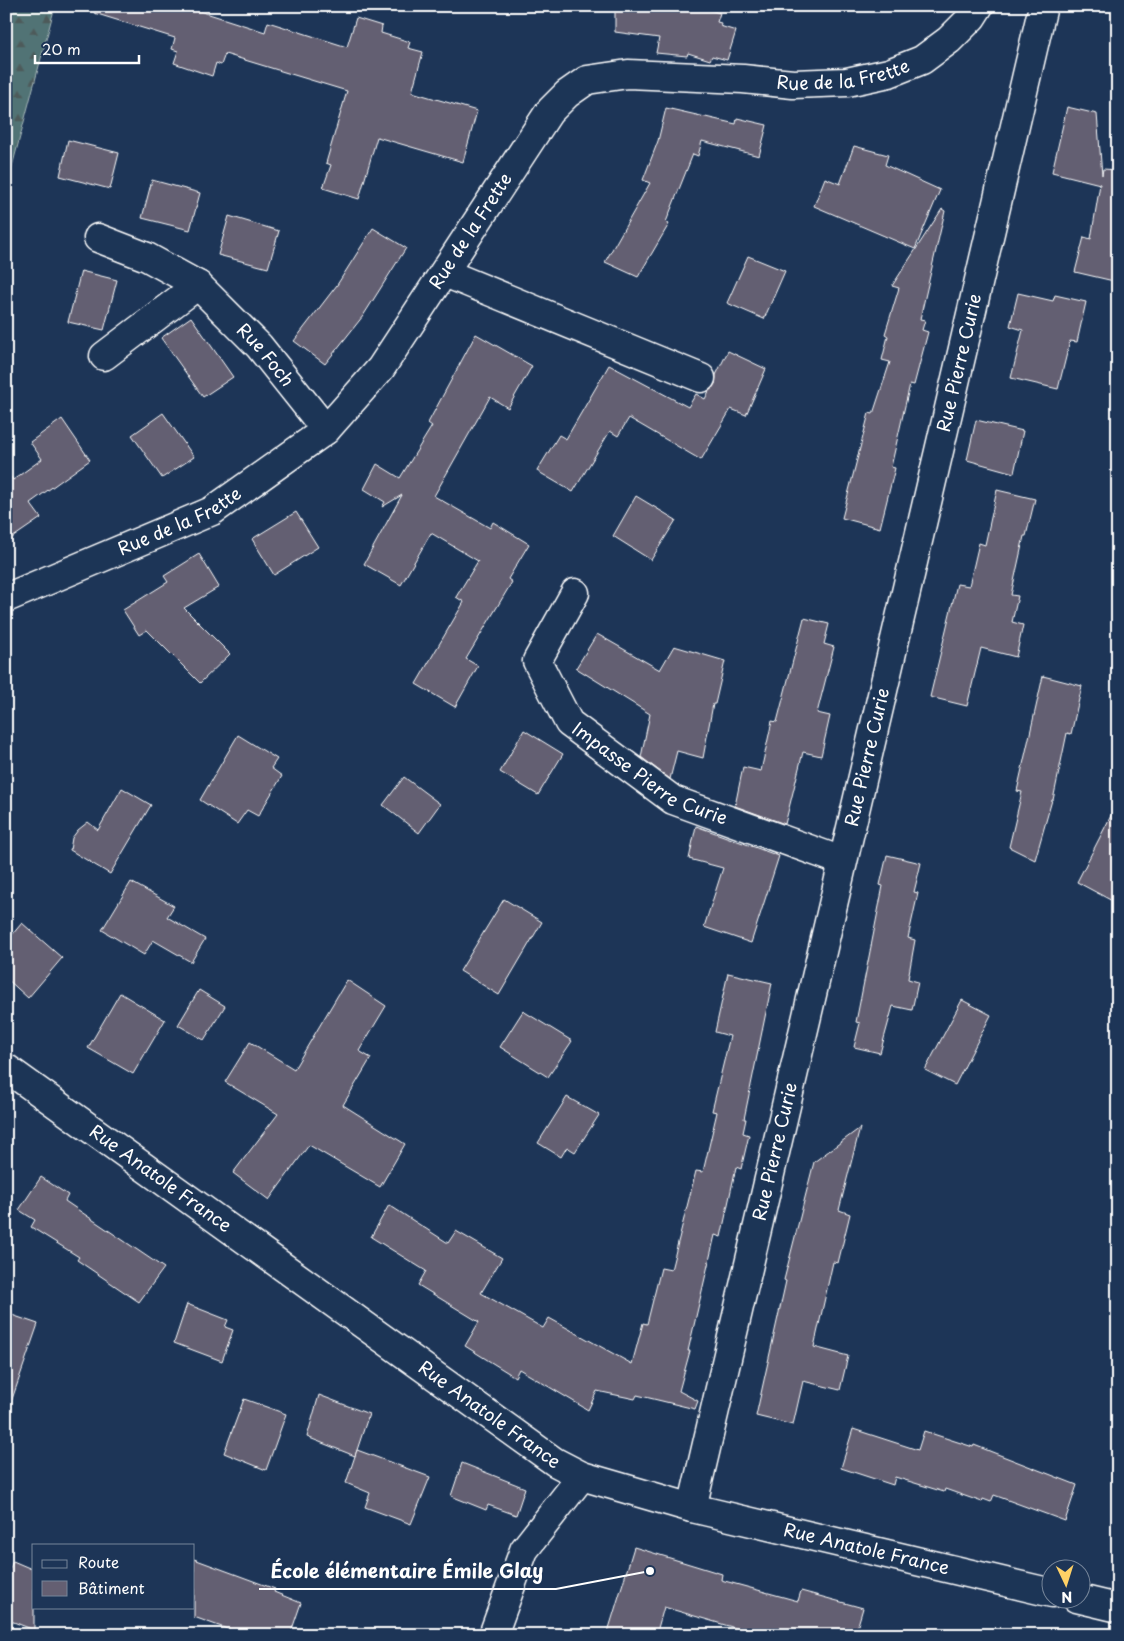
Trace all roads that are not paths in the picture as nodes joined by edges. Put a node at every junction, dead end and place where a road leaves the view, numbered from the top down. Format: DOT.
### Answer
graph roads {
  1 [pos="979,6"];
  2 [pos="1043,6"];
  3 [pos="98,238"];
  4 [pos="445,273"];
  5 [pos="198,286"];
  6 [pos="104,356"];
  7 [pos="701,378"];
  8 [pos="326,430"];
  9 [pos="575,593"];
  10 [pos="6,598"];
  11 [pos="842,861"];
  12 [pos="6,1068"];
  13 [pos="582,1476"];
  14 [pos="692,1508"];
  15 [pos="1042,1591"];
  16 [pos="1092,1602"];
  17 [pos="1118,1608"];
  18 [pos="493,1635"];
  1 -- 4 [label="street, Rue de la Frette"];
  2 -- 11 [label="street, Rue Pierre Curie"];
  3 -- 5 [label="street, Rue Foch"];
  4 -- 7 [label="street"];
  4 -- 8 [label="street, Rue de la Frette"];
  5 -- 6 [label="street"];
  5 -- 8 [label="street, Rue Foch"];
  8 -- 10 [label="street, Rue de la Frette"];
  9 -- 11 [label="street, Impasse Pierre Curie"];
  11 -- 14 [label="street, Rue Pierre Curie"];
  12 -- 13 [label="street, Rue Anatole France"];
  13 -- 14 [label="street, Rue Anatole France"];
  13 -- 18 [label="street"];
  14 -- 15 [label="street, Rue Anatole France"];
  16 -- 17 [label="street"];
}
